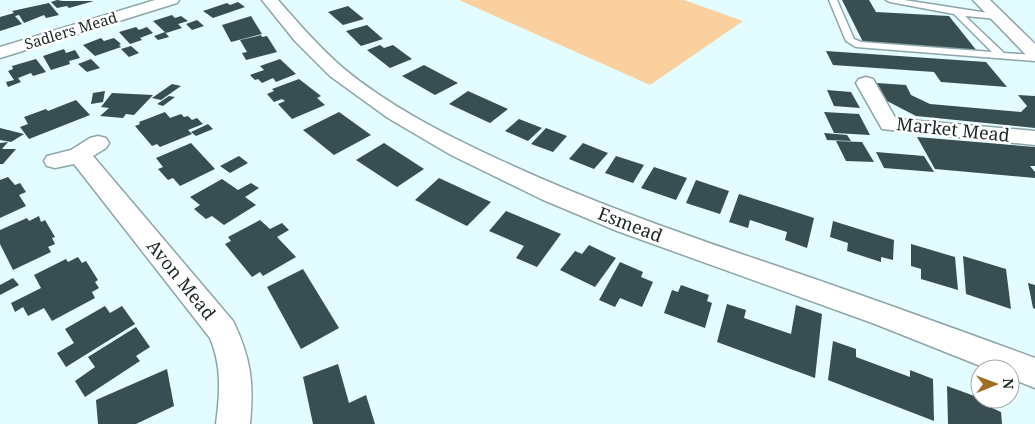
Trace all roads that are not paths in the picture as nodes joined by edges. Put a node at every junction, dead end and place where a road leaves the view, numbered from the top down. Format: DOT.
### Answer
graph roads {
  1 [pos="171,0"];
  2 [pos="270,0"];
  3 [pos="833,0"];
  4 [pos="890,0"];
  5 [pos="981,0"];
  6 [pos="956,13"];
  7 [pos="998,17"];
  8 [pos="0,52"];
  9 [pos="1035,54"];
  10 [pos="1001,55"];
  11 [pos="1035,58"];
  12 [pos="866,83"];
  13 [pos="1035,138"];
  14 [pos="77,153"];
  15 [pos="1035,372"];
  16 [pos="233,424"];
  1 -- 8 [label="street, Sadlers Mead"];
  2 -- 15 [label="street, Esmead"];
  3 -- 10 [label="lane"];
  4 -- 6 [label="lane"];
  5 -- 7 [label="street"];
  6 -- 7 [label="lane"];
  6 -- 10 [label="lane"];
  7 -- 9 [label="street"];
  10 -- 11 [label="lane"];
  12 -- 13 [label="street, Market Mead"];
  14 -- 16 [label="street, Avon Mead"];
}
